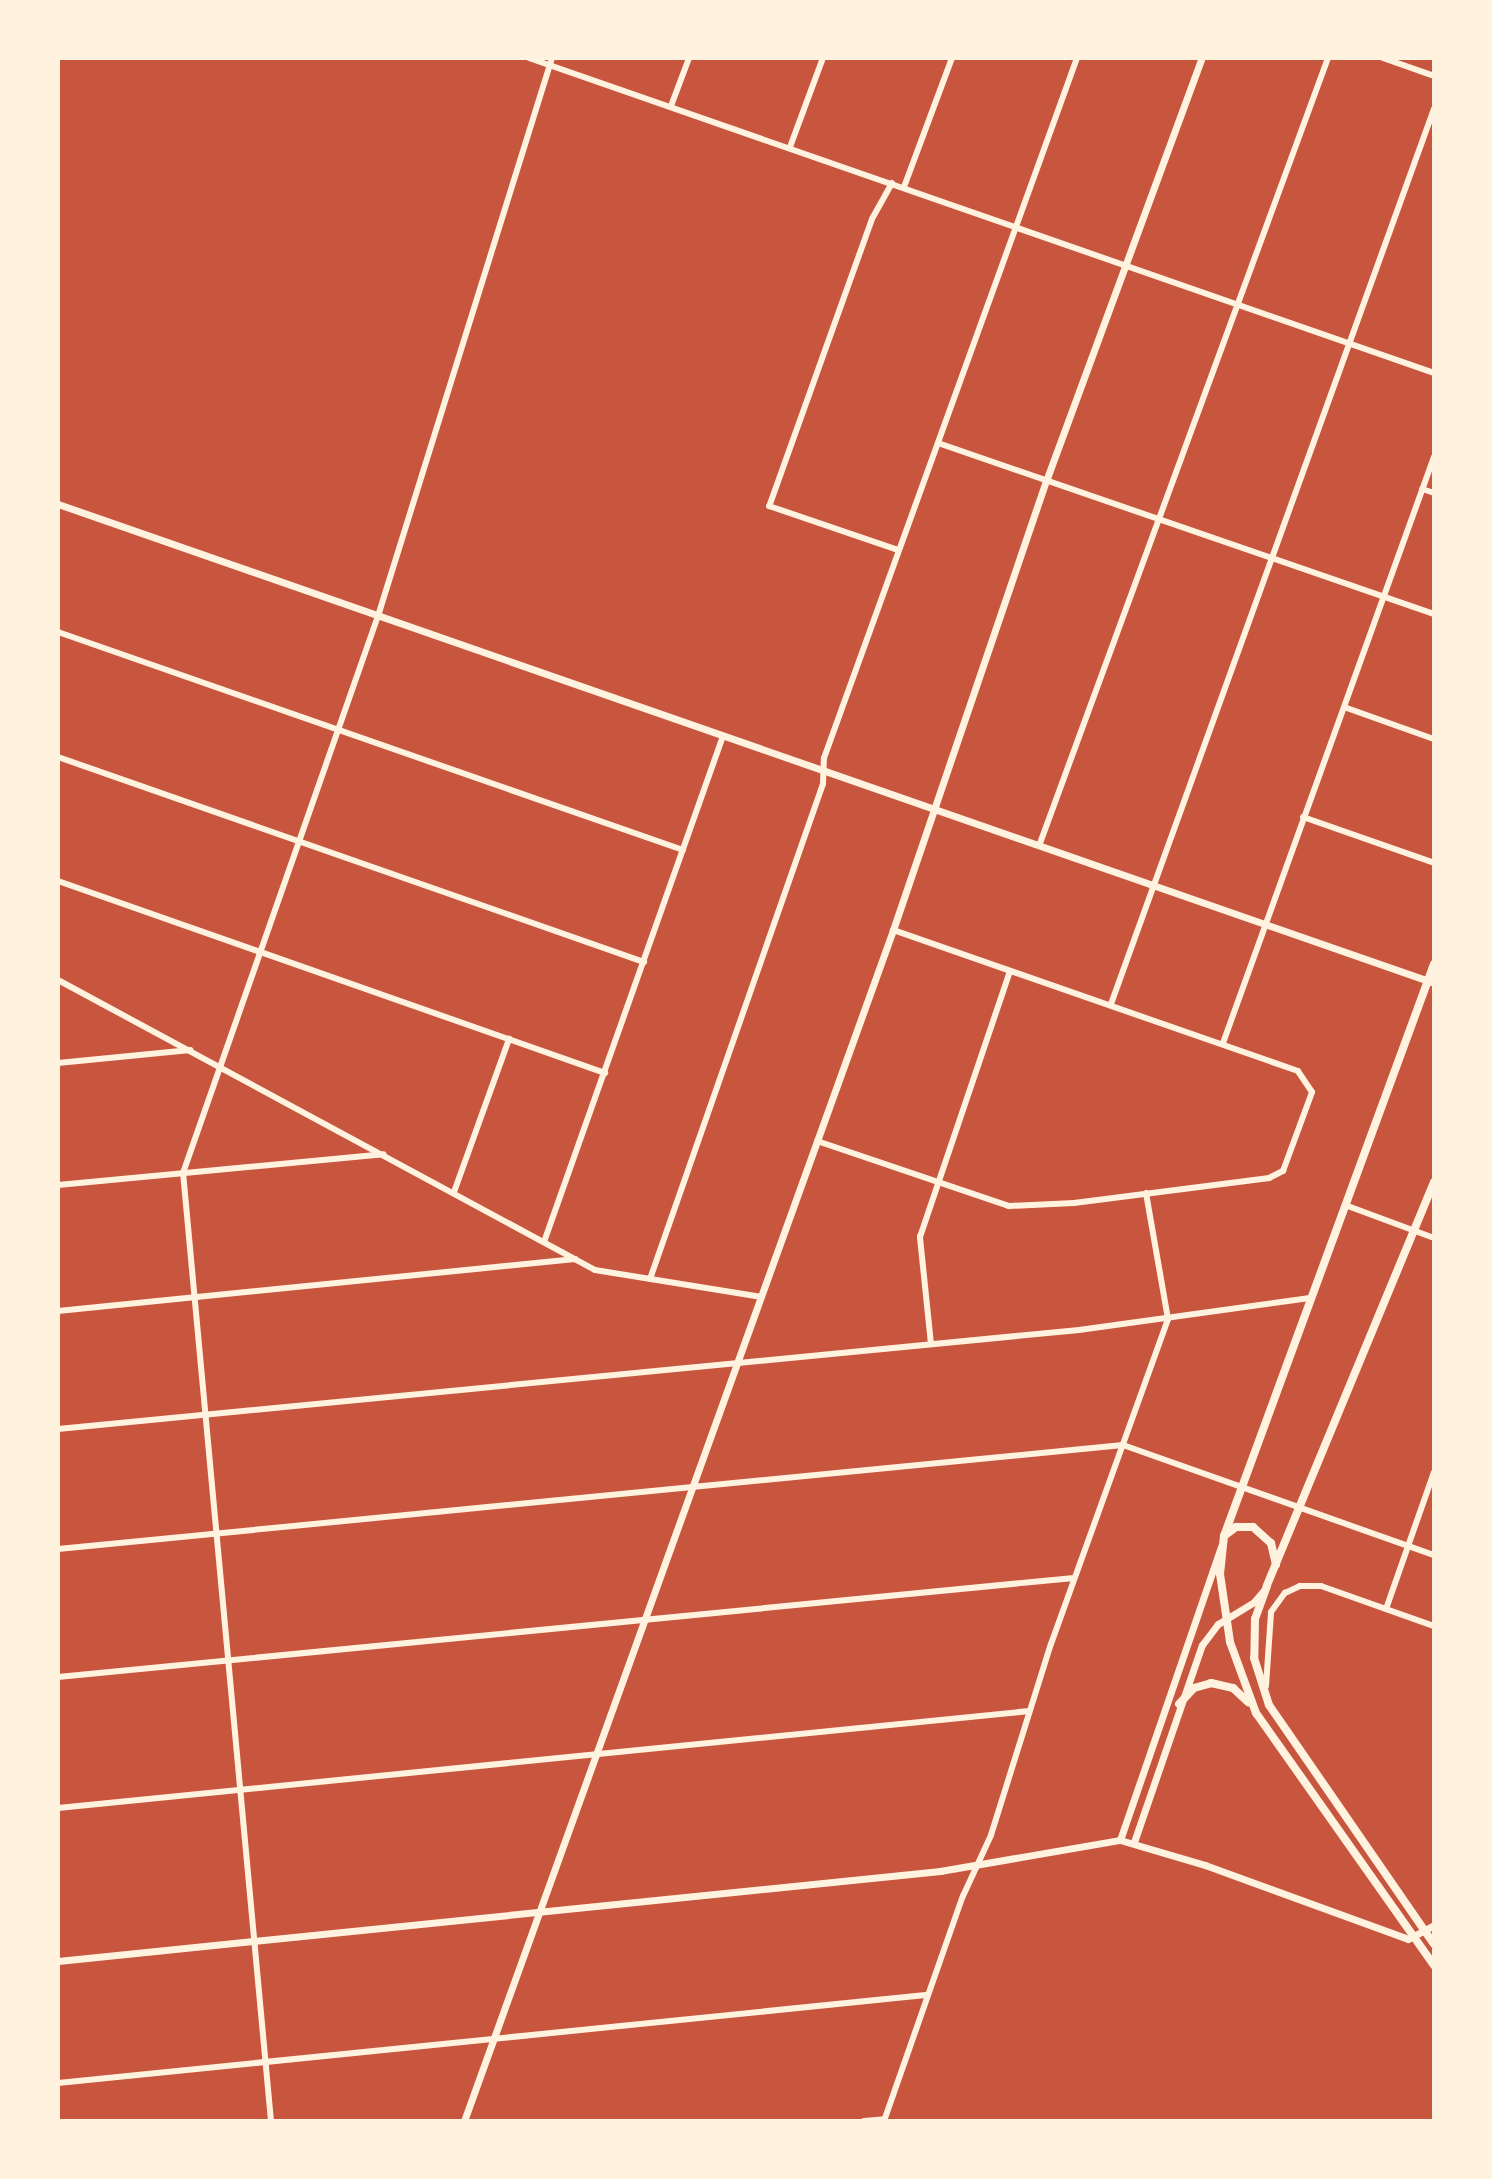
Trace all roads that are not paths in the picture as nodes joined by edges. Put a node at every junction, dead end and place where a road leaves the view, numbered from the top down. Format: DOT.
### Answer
graph roads {
  1 [pos="529,58"];
  2 [pos="689,58"];
  3 [pos="823,58"];
  4 [pos="952,58"];
  5 [pos="1077,58"];
  6 [pos="1202,58"];
  7 [pos="1328,58"];
  8 [pos="1383,58"];
  9 [pos="551,61"];
  10 [pos="1434,76"];
  11 [pos="671,106"];
  12 [pos="1434,109"];
  13 [pos="790,147"];
  14 [pos="892,183"];
  15 [pos="904,187"];
  16 [pos="1016,227"];
  17 [pos="1124,265"];
  18 [pos="1239,305"];
  19 [pos="1347,343"];
  20 [pos="1434,373"];
  21 [pos="938,443"];
  22 [pos="1434,457"];
  23 [pos="1046,481"];
  24 [pos="1422,489"];
  25 [pos="1434,493"];
  26 [pos="58,504"];
  27 [pos="1160,520"];
  28 [pos="898,550"];
  29 [pos="1269,557"];
  30 [pos="1382,596"];
  31 [pos="1434,614"];
  32 [pos="378,616"];
  33 [pos="58,632"];
  34 [pos="1344,707"];
  35 [pos="338,730"];
  36 [pos="723,736"];
  37 [pos="1434,739"];
  38 [pos="58,757"];
  39 [pos="822,770"];
  40 [pos="932,810"];
  41 [pos="1303,817"];
  42 [pos="300,841"];
  43 [pos="1039,846"];
  44 [pos="683,850"];
  45 [pos="1434,863"];
  46 [pos="58,881"];
  47 [pos="1153,885"];
  48 [pos="1265,924"];
  49 [pos="893,930"];
  50 [pos="261,952"];
  51 [pos="644,962"];
  52 [pos="1434,964"];
  53 [pos="1010,971"];
  54 [pos="58,980"];
  55 [pos="1432,983"];
  56 [pos="1111,1004"];
  57 [pos="509,1039"];
  58 [pos="1223,1043"];
  59 [pos="191,1050"];
  60 [pos="58,1063"];
  61 [pos="220,1065"];
  62 [pos="605,1073"];
  63 [pos="817,1141"];
  64 [pos="384,1154"];
  65 [pos="183,1173"];
  66 [pos="936,1181"];
  67 [pos="1434,1182"];
  68 [pos="58,1185"];
  69 [pos="454,1192"];
  70 [pos="1146,1193"];
  71 [pos="1345,1205"];
  72 [pos="1415,1232"];
  73 [pos="1434,1238"];
  74 [pos="544,1242"];
  75 [pos="575,1259"];
  76 [pos="650,1279"];
  77 [pos="762,1297"];
  78 [pos="193,1298"];
  79 [pos="1310,1298"];
  80 [pos="58,1311"];
  81 [pos="1168,1319"];
  82 [pos="931,1344"];
  83 [pos="736,1363"];
  84 [pos="206,1415"];
  85 [pos="58,1429"];
  86 [pos="1123,1445"];
  87 [pos="1434,1472"];
  88 [pos="690,1486"];
  89 [pos="1242,1486"];
  90 [pos="1301,1508"];
  91 [pos="218,1533"];
  92 [pos="1224,1536"];
  93 [pos="1408,1546"];
  94 [pos="58,1549"];
  95 [pos="1434,1555"];
  96 [pos="1276,1565"];
  97 [pos="1074,1578"];
  98 [pos="1267,1586"];
  99 [pos="1386,1609"];
  100 [pos="1226,1618"];
  101 [pos="642,1621"];
  102 [pos="1434,1626"];
  103 [pos="230,1661"];
  104 [pos="58,1677"];
  105 [pos="1179,1704"];
  106 [pos="1269,1705"];
  107 [pos="1029,1711"];
  108 [pos="1256,1713"];
  109 [pos="595,1754"];
  110 [pos="240,1789"];
  111 [pos="58,1808"];
  112 [pos="1120,1840"];
  113 [pos="1134,1842"];
  114 [pos="974,1867"];
  115 [pos="540,1913"];
  116 [pos="1434,1925"];
  117 [pos="254,1942"];
  118 [pos="1434,1944"];
  119 [pos="58,1961"];
  120 [pos="1434,1965"];
  121 [pos="926,1995"];
  122 [pos="493,2040"];
  123 [pos="265,2062"];
  124 [pos="58,2083"];
  125 [pos="884,2120"];
  126 [pos="271,2121"];
  127 [pos="464,2121"];
  128 [pos="864,2121"];
  1 -- 9 [label="street"];
  2 -- 11 [label="street"];
  3 -- 13 [label="street"];
  4 -- 15 [label="street"];
  5 -- 16 [label="street"];
  6 -- 17 [label="street"];
  7 -- 18 [label="street"];
  8 -- 10 [label="street"];
  9 -- 11 [label="street"];
  9 -- 32 [label="street"];
  11 -- 13 [label="street"];
  12 -- 19 [label="street"];
  13 -- 14 [label="street"];
  14 -- 15 [label="street"];
  14 -- 28 [label="street"];
  15 -- 16 [label="street"];
  16 -- 17 [label="street"];
  16 -- 21 [label="street"];
  17 -- 18 [label="street"];
  17 -- 23 [label="street"];
  18 -- 19 [label="street"];
  18 -- 27 [label="street"];
  19 -- 20 [label="street"];
  19 -- 29 [label="street"];
  21 -- 23 [label="street"];
  21 -- 28 [label="street"];
  22 -- 24 [label="street"];
  23 -- 27 [label="street"];
  23 -- 40 [label="street"];
  24 -- 25 [label="street"];
  24 -- 30 [label="street"];
  26 -- 32 [label="street"];
  27 -- 29 [label="street"];
  27 -- 43 [label="street"];
  28 -- 39 [label="street"];
  29 -- 30 [label="street"];
  29 -- 47 [label="street"];
  30 -- 31 [label="street"];
  30 -- 34 [label="street"];
  32 -- 35 [label="street"];
  32 -- 36 [label="street"];
  33 -- 35 [label="street"];
  34 -- 37 [label="street"];
  34 -- 41 [label="street"];
  35 -- 42 [label="street"];
  35 -- 44 [label="street"];
  36 -- 39 [label="street"];
  36 -- 44 [label="street"];
  38 -- 42 [label="street"];
  39 -- 40 [label="street"];
  39 -- 76 [label="street"];
  40 -- 43 [label="street"];
  40 -- 49 [label="street"];
  41 -- 45 [label="street"];
  41 -- 48 [label="street"];
  42 -- 50 [label="street"];
  42 -- 51 [label="street"];
  43 -- 47 [label="street"];
  44 -- 51 [label="street"];
  46 -- 50 [label="street"];
  47 -- 48 [label="street"];
  47 -- 56 [label="street"];
  48 -- 55 [label="street"];
  48 -- 58 [label="street"];
  49 -- 53 [label="street"];
  49 -- 63 [label="street"];
  50 -- 57 [label="street"];
  50 -- 61 [label="street"];
  51 -- 62 [label="street"];
  52 -- 55 [label="main road"];
  53 -- 56 [label="street"];
  53 -- 66 [label="street"];
  54 -- 59 [label="street"];
  55 -- 71 [label="main road"];
  56 -- 58 [label="street"];
  57 -- 62 [label="street"];
  57 -- 69 [label="street"];
  58 -- 70 [label="street"];
  59 -- 60 [label="street"];
  59 -- 61 [label="street"];
  61 -- 64 [label="street"];
  61 -- 65 [label="street"];
  62 -- 74 [label="street"];
  63 -- 66 [label="street"];
  63 -- 77 [label="street"];
  64 -- 65 [label="street"];
  64 -- 69 [label="street"];
  65 -- 68 [label="street"];
  65 -- 78 [label="street"];
  66 -- 70 [label="street"];
  66 -- 82 [label="street"];
  67 -- 72 [label="main road"];
  69 -- 74 [label="street"];
  70 -- 81 [label="street"];
  71 -- 72 [label="street"];
  71 -- 79 [label="main road"];
  72 -- 73 [label="street"];
  72 -- 90 [label="main road"];
  74 -- 75 [label="street"];
  75 -- 76 [label="street"];
  75 -- 78 [label="street"];
  76 -- 77 [label="street"];
  77 -- 83 [label="street"];
  78 -- 80 [label="street"];
  78 -- 84 [label="street"];
  79 -- 81 [label="street"];
  79 -- 89 [label="main road"];
  81 -- 82 [label="street"];
  81 -- 86 [label="street"];
  82 -- 83 [label="street"];
  83 -- 84 [label="street"];
  83 -- 88 [label="street"];
  84 -- 85 [label="street"];
  84 -- 91 [label="street"];
  86 -- 88 [label="street"];
  86 -- 89 [label="street"];
  86 -- 97 [label="street"];
  87 -- 93 [label="street"];
  88 -- 91 [label="street"];
  88 -- 101 [label="street"];
  89 -- 90 [label="street"];
  89 -- 92 [label="main road"];
  90 -- 93 [label="street"];
  90 -- 96 [label="main road"];
  91 -- 94 [label="street"];
  91 -- 103 [label="street"];
  92 -- 96 [label="main road"];
  92 -- 100 [label="main road"];
  92 -- 112 [label="street"];
  93 -- 95 [label="street"];
  93 -- 99 [label="street"];
  96 -- 98 [label="main road"];
  97 -- 101 [label="street"];
  97 -- 107 [label="street"];
  98 -- 100 [label="street"];
  98 -- 106 [label="main road"];
  99 -- 102 [label="street"];
  99 -- 106 [label="street"];
  100 -- 105 [label="street"];
  100 -- 108 [label="main road"];
  101 -- 103 [label="street"];
  101 -- 109 [label="street"];
  103 -- 104 [label="street"];
  103 -- 110 [label="street"];
  105 -- 108 [label="main road"];
  105 -- 113 [label="street"];
  106 -- 118 [label="main road"];
  107 -- 109 [label="street"];
  107 -- 114 [label="street"];
  108 -- 120 [label="main road"];
  109 -- 110 [label="street"];
  109 -- 115 [label="street"];
  110 -- 111 [label="street"];
  110 -- 117 [label="street"];
  112 -- 113 [label="street"];
  112 -- 114 [label="street"];
  113 -- 116 [label="street"];
  114 -- 115 [label="street"];
  114 -- 121 [label="street"];
  115 -- 117 [label="street"];
  115 -- 122 [label="street"];
  117 -- 119 [label="street"];
  117 -- 123 [label="street"];
  121 -- 122 [label="street"];
  121 -- 125 [label="street"];
  122 -- 123 [label="street"];
  122 -- 127 [label="street"];
  123 -- 124 [label="street"];
  123 -- 126 [label="street"];
  125 -- 128 [label="street"];
}
